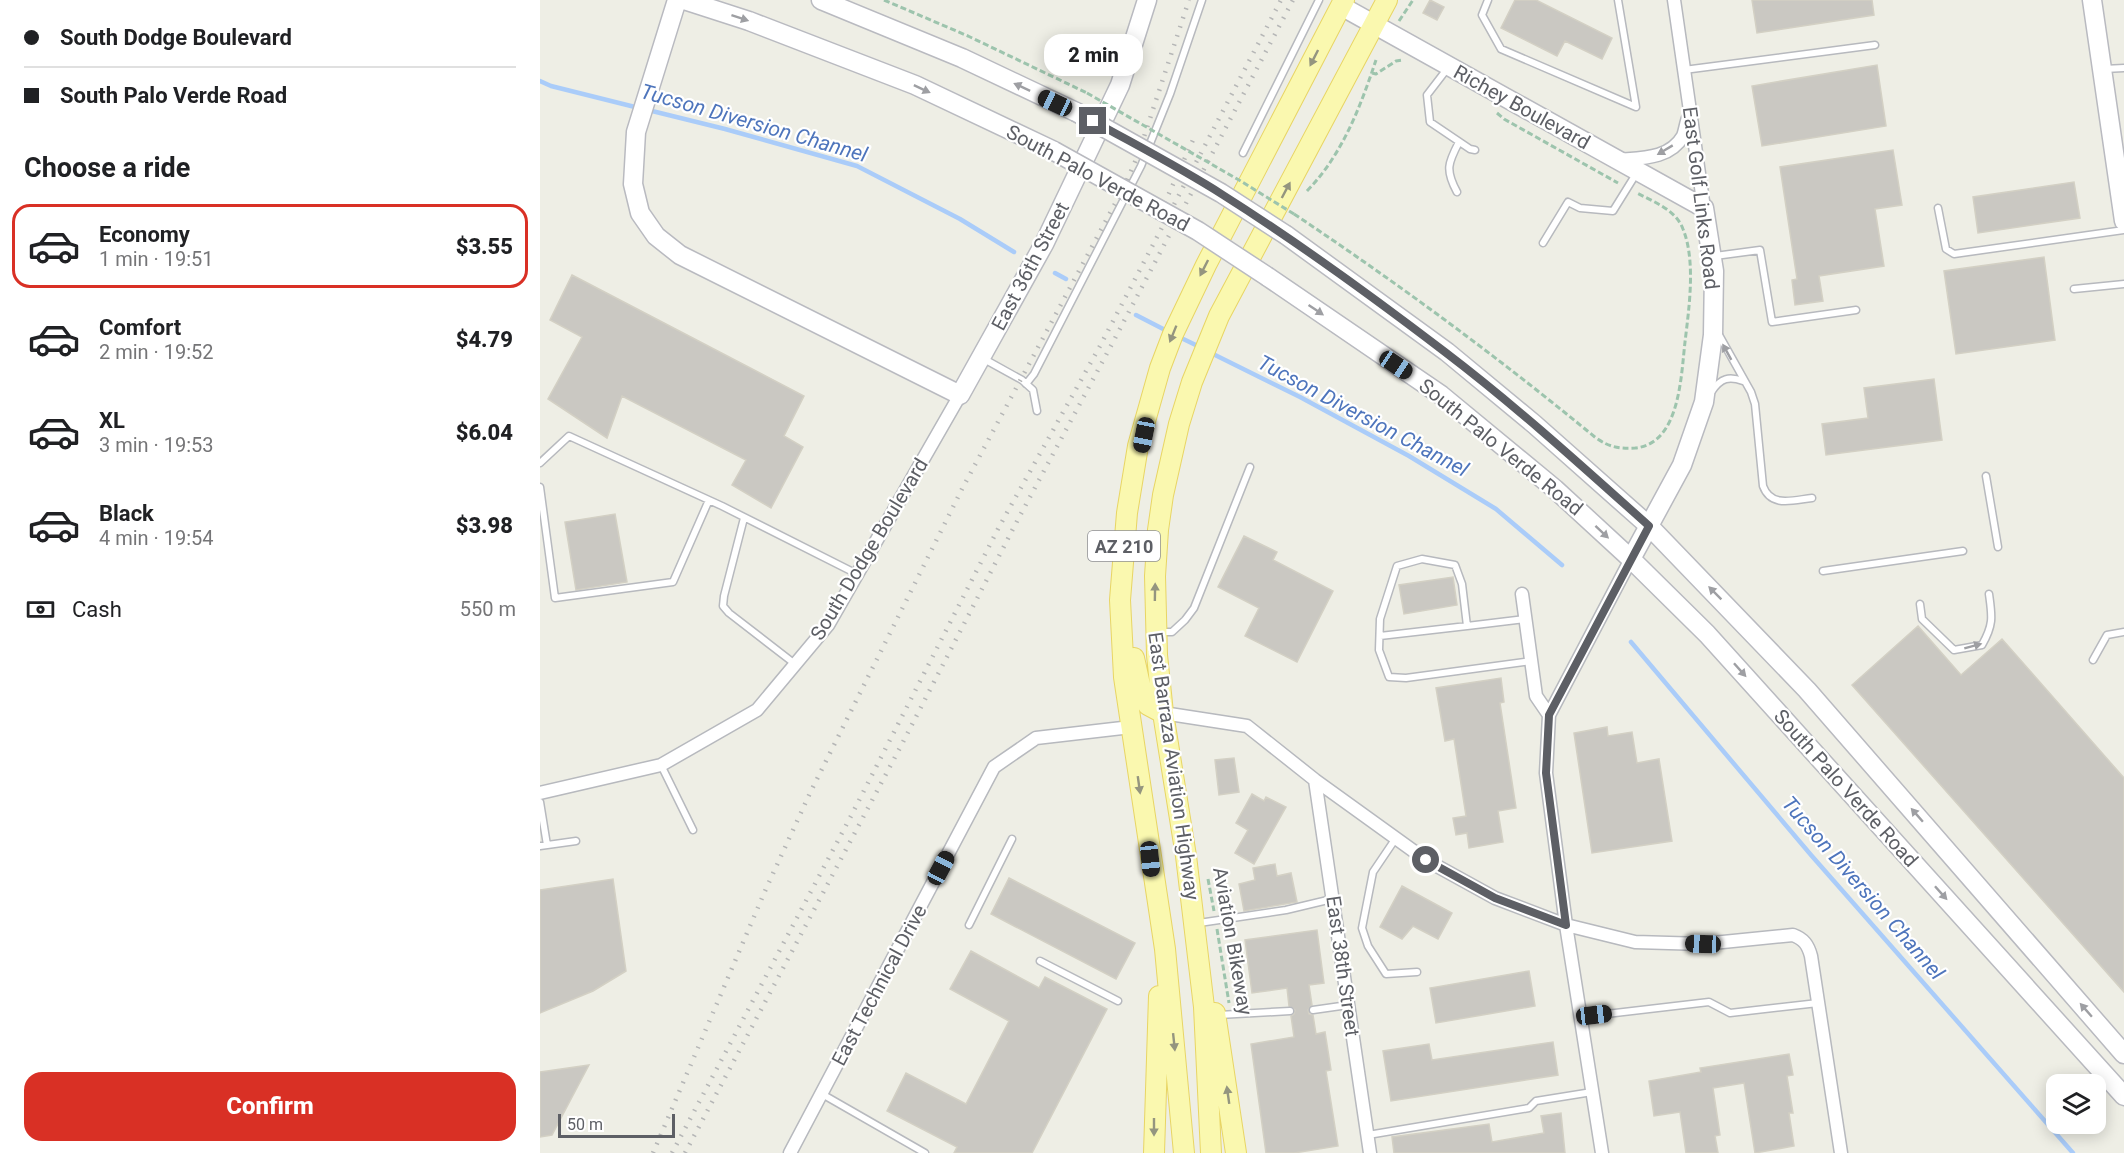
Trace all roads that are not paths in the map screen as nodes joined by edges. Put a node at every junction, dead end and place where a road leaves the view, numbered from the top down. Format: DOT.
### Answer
graph roads {
  1 [pos="677,0"];
  2 [pos="684,0"];
  3 [pos="821,0"];
  4 [pos="1147,0"];
  5 [pos="1202,0"];
  6 [pos="1318,0"];
  7 [pos="1388,0"];
  8 [pos="1488,0"];
  9 [pos="1618,0"];
  10 [pos="1674,0"];
  11 [pos="2092,0"];
  12 [pos="1342,3"];
  13 [pos="1374,24"];
  14 [pos="1875,45"];
  15 [pos="1449,66"];
  16 [pos="2124,68"];
  17 [pos="2102,69"];
  18 [pos="1684,70"];
  19 [pos="1689,111"];
  20 [pos="1459,142"];
  21 [pos="1475,150"];
  22 [pos="1243,153"];
  23 [pos="1617,160"];
  24 [pos="1638,171"];
  25 [pos="1457,192"];
  26 [pos="1704,208"];
  27 [pos="1938,208"];
  28 [pos="2124,221"];
  29 [pos="2124,230"];
  30 [pos="1544,243"];
  31 [pos="1712,256"];
  32 [pos="2124,284"];
  33 [pos="2074,289"];
  34 [pos="1856,310"];
  35 [pos="1713,321"];
  36 [pos="981,357"];
  37 [pos="1744,382"];
  38 [pos="1026,384"];
  39 [pos="960,394"];
  40 [pos="1150,402"];
  41 [pos="1704,402"];
  42 [pos="1037,411"];
  43 [pos="540,463"];
  44 [pos="1250,467"];
  45 [pos="1986,476"];
  46 [pos="540,487"];
  47 [pos="1812,498"];
  48 [pos="709,500"];
  49 [pos="744,518"];
  50 [pos="1649,526"];
  51 [pos="1998,547"];
  52 [pos="1963,551"];
  53 [pos="1631,559"];
  54 [pos="1822,571"];
  55 [pos="857,573"];
  56 [pos="1522,594"];
  57 [pos="1989,594"];
  58 [pos="1920,604"];
  59 [pos="1525,619"];
  60 [pos="1467,626"];
  61 [pos="1155,632"];
  62 [pos="2124,632"];
  63 [pos="1380,636"];
  64 [pos="2093,660"];
  65 [pos="1531,662"];
  66 [pos="795,664"];
  67 [pos="1163,713"];
  68 [pos="1549,715"];
  69 [pos="1131,727"];
  70 [pos="661,765"];
  71 [pos="1315,780"];
  72 [pos="540,793"];
  73 [pos="540,802"];
  74 [pos="693,830"];
  75 [pos="1395,838"];
  76 [pos="1012,839"];
  77 [pos="576,841"];
  78 [pos="543,846"];
  79 [pos="1186,856"];
  80 [pos="1150,859"];
  81 [pos="1333,899"];
  82 [pos="1207,922"];
  83 [pos="969,925"];
  84 [pos="1566,925"];
  85 [pos="1040,961"];
  86 [pos="1417,972"];
  87 [pos="1118,1001"];
  88 [pos="1818,1003"];
  89 [pos="1348,1005"];
  90 [pos="1313,1010"];
  91 [pos="1290,1011"];
  92 [pos="1223,1015"];
  93 [pos="1581,1017"];
  94 [pos="2124,1054"];
  95 [pos="1592,1092"];
  96 [pos="822,1094"];
  97 [pos="2124,1096"];
  98 [pos="1368,1135"];
  99 [pos="790,1153"];
  100 [pos="925,1153"];
  101 [pos="1154,1153"];
  102 [pos="1184,1153"];
  103 [pos="1211,1153"];
  104 [pos="1236,1153"];
  105 [pos="1370,1153"];
  106 [pos="1602,1153"];
  107 [pos="1841,1153"];
  1 -- 39 [label="main road"];
  2 -- 53 [label="main road, South Palo Verde Road, one-way, bridge"];
  50 -- 3 [label="main road, South Palo Verde Road, one-way, bridge"];
  4 -- 36 [label="main road, East 36th Street"];
  5 -- 38 [label="lane"];
  6 -- 22 [label="lane"];
  7 -- 13 [label="main road, AZ 210"];
  8 -- 9 [label="lane"];
  10 -- 18 [label="street, East Golf Links Road"];
  11 -- 17 [label="main road"];
  12 -- 13 [label="main road, Richey Boulevard"];
  12 -- 40 [label="main road, East Barraza Aviation Highway / AZ 210, one-way"];
  13 -- 15 [label="main road, Richey Boulevard"];
  61 -- 13 [label="main road, East Barraza Aviation Highway / AZ 210, one-way"];
  14 -- 18 [label="lane"];
  15 -- 20 [label="lane"];
  15 -- 23 [label="main road, Richey Boulevard"];
  16 -- 17 [label="lane"];
  17 -- 28 [label="main road"];
  18 -- 19 [label="street, East Golf Links Road"];
  19 -- 23 [label="street, one-way"];
  19 -- 26 [label="street, East Golf Links Road"];
  20 -- 21 [label="lane"];
  20 -- 25 [label="lane"];
  23 -- 24 [label="main road, Richey Boulevard"];
  24 -- 26 [label="main road, Richey Boulevard"];
  24 -- 30 [label="lane"];
  26 -- 31 [label="main road, East Golf Links Road"];
  27 -- 29 [label="lane"];
  31 -- 34 [label="lane"];
  31 -- 35 [label="main road, East Golf Links Road"];
  32 -- 33 [label="lane"];
  37 -- 35 [label="lane, one-way"];
  35 -- 41 [label="main road, East Golf Links Road"];
  36 -- 38 [label="lane"];
  36 -- 39 [label="main road, East 36th Street"];
  37 -- 41 [label="lane"];
  37 -- 47 [label="lane"];
  38 -- 42 [label="lane"];
  39 -- 55 [label="street, South Dodge Boulevard"];
  40 -- 67 [label="main road"];
  40 -- 69 [label="main road, East Barraza Aviation Highway / AZ 210"];
  41 -- 50 [label="main road, East Golf Links Road"];
  43 -- 48 [label="lane"];
  44 -- 61 [label="lane"];
  45 -- 51 [label="lane"];
  46 -- 48 [label="lane"];
  48 -- 49 [label="lane"];
  49 -- 55 [label="lane"];
  49 -- 66 [label="lane"];
  50 -- 53 [label="main road, East Golf Links Road"];
  94 -- 50 [label="main road, South Palo Verde Road, one-way"];
  52 -- 54 [label="lane"];
  53 -- 68 [label="street"];
  53 -- 97 [label="main road, South Palo Verde Road, one-way"];
  55 -- 66 [label="street, South Dodge Boulevard"];
  56 -- 59 [label="street"];
  58 -- 57 [label="lane, one-way"];
  59 -- 60 [label="lane"];
  59 -- 65 [label="street"];
  60 -- 63 [label="lane"];
  60 -- 63 [label="lane"];
  61 -- 67 [label="main road, East Barraza Aviation Highway / AZ 210"];
  62 -- 64 [label="lane"];
  63 -- 65 [label="lane"];
  65 -- 68 [label="street"];
  66 -- 70 [label="street, South Dodge Boulevard"];
  67 -- 71 [label="street"];
  67 -- 79 [label="main road, East Barraza Aviation Highway / AZ 210"];
  68 -- 84 [label="street"];
  69 -- 80 [label="main road, East Barraza Aviation Highway / AZ 210, one-way"];
  69 -- 96 [label="street, East Technical Drive"];
  70 -- 72 [label="street, South Dodge Boulevard"];
  70 -- 74 [label="lane"];
  71 -- 75 [label="street"];
  71 -- 81 [label="street, East 38th Street"];
  73 -- 78 [label="lane"];
  75 -- 84 [label="street"];
  75 -- 86 [label="lane"];
  76 -- 83 [label="lane"];
  77 -- 78 [label="lane"];
  79 -- 82 [label="main road"];
  79 -- 103 [label="main road, East Barraza Aviation Highway / AZ 210"];
  80 -- 101 [label="main road, one-way"];
  80 -- 102 [label="main road, East Barraza Aviation Highway / AZ 210, one-way"];
  81 -- 82 [label="lane"];
  81 -- 89 [label="street, East 38th Street"];
  82 -- 92 [label="main road"];
  84 -- 88 [label="street"];
  84 -- 93 [label="street"];
  85 -- 87 [label="lane"];
  88 -- 93 [label="lane"];
  88 -- 107 [label="street"];
  89 -- 90 [label="lane"];
  89 -- 98 [label="street, East 38th Street"];
  91 -- 92 [label="lane"];
  104 -- 92 [label="main road, one-way"];
  93 -- 95 [label="street"];
  95 -- 98 [label="lane"];
  95 -- 106 [label="street"];
  96 -- 99 [label="street, East Technical Drive"];
  96 -- 100 [label="lane"];
  98 -- 105 [label="street, East 38th Street"];
}
